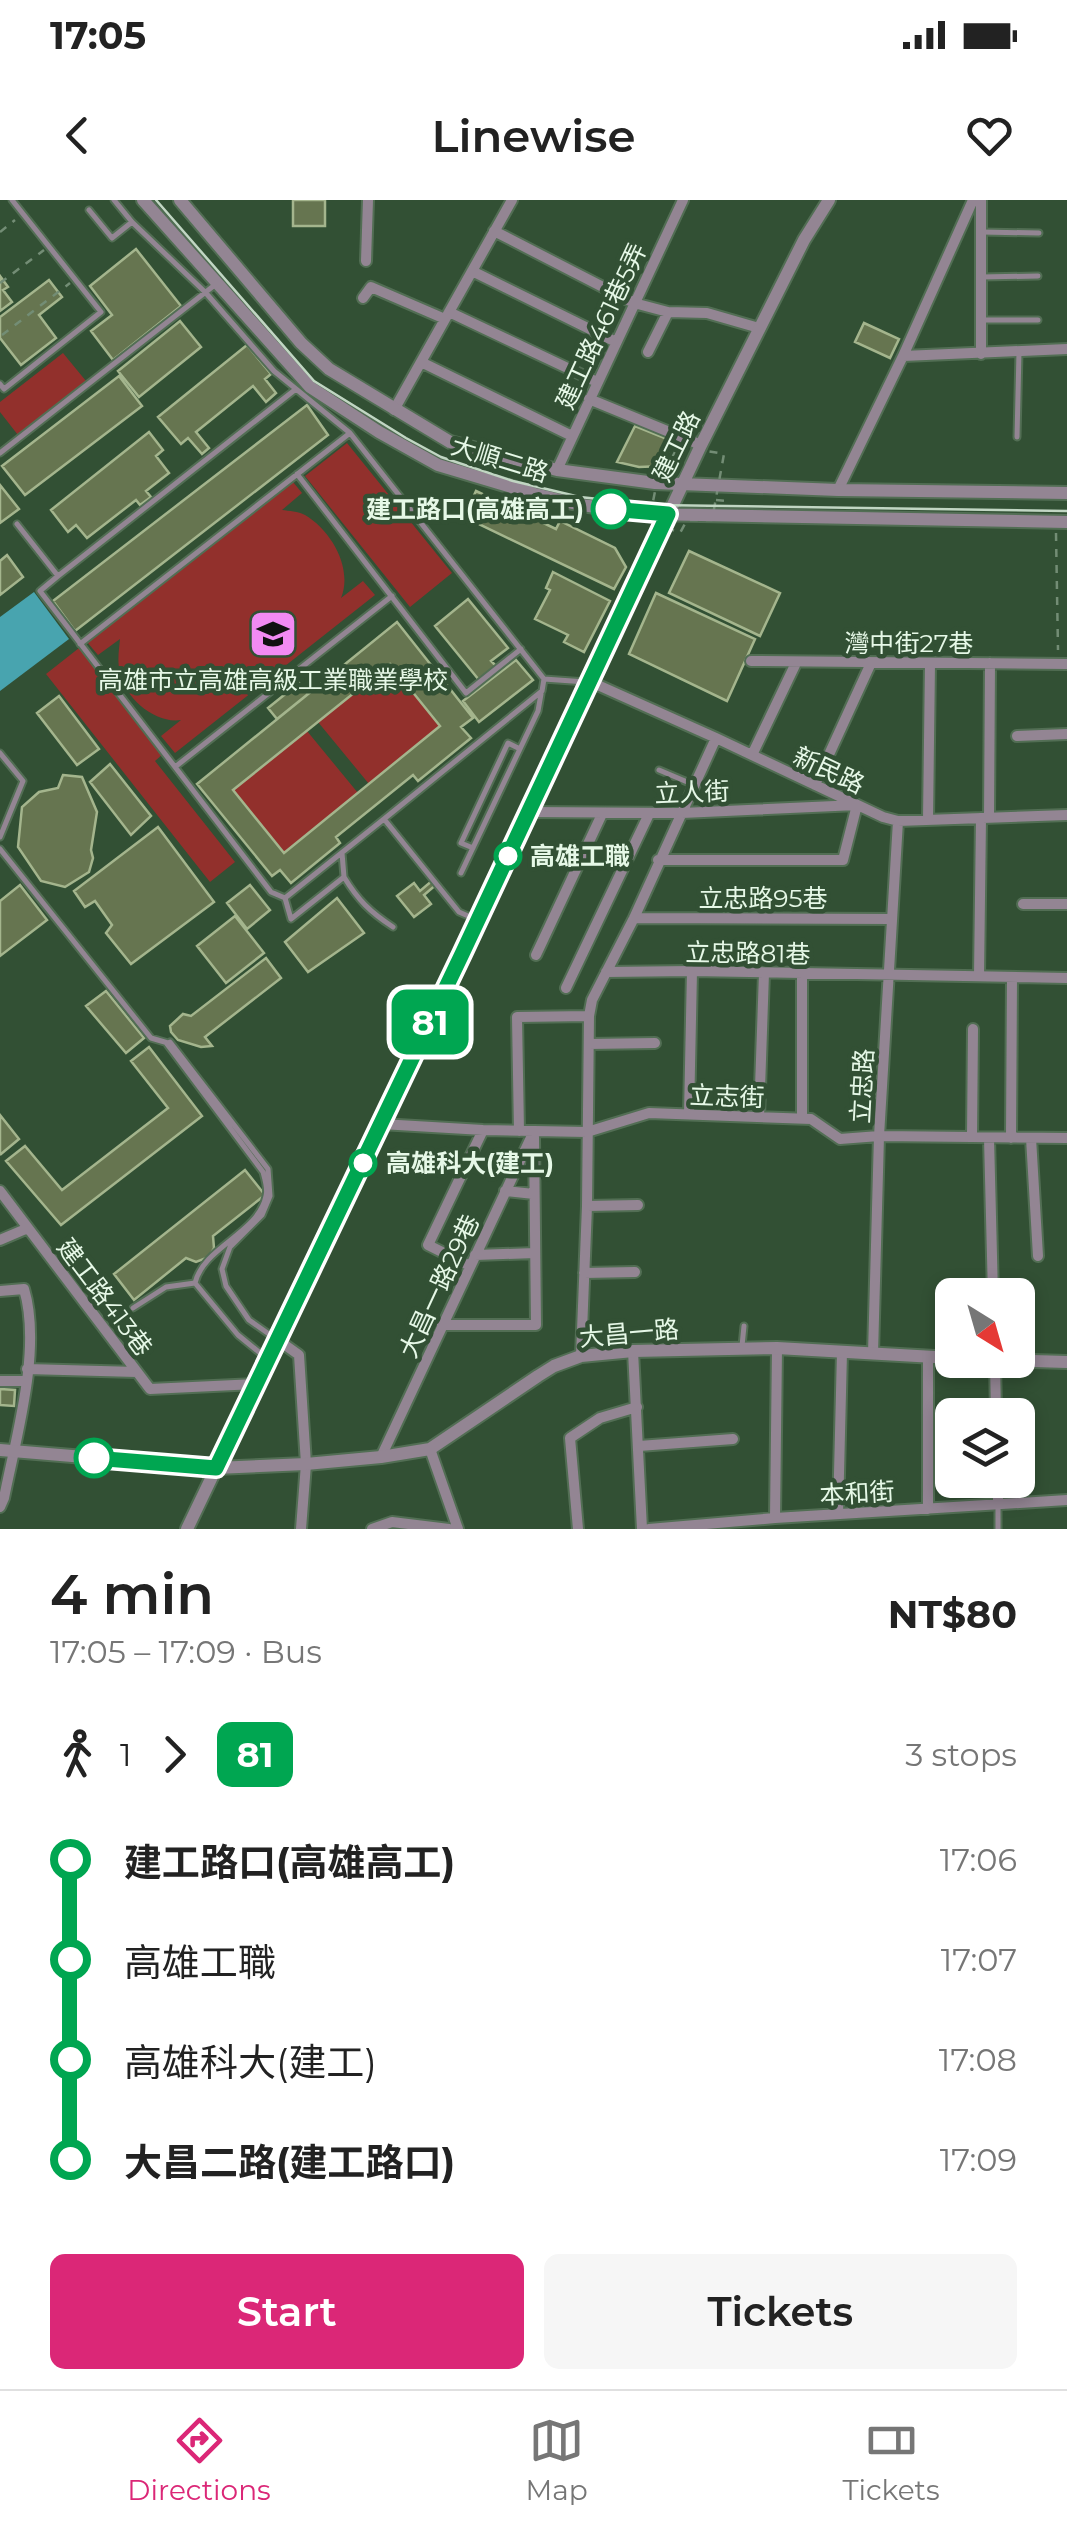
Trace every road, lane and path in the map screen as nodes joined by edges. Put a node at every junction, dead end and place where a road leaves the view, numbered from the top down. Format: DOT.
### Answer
graph roads {
  1 [pos="12,200"];
  2 [pos="114,200"];
  3 [pos="143,200"];
  4 [pos="180,200"];
  5 [pos="368,200"];
  6 [pos="512,200"];
  7 [pos="683,200"];
  8 [pos="829,200"];
  9 [pos="973,200"];
  10 [pos="981,200"];
  11 [pos="89,210"];
  12 [pos="23,214"];
  13 [pos="132,222"];
  14 [pos="494,231"];
  15 [pos="0,232"];
  16 [pos="981,232"];
  17 [pos="1039,233"];
  18 [pos="49,246"];
  19 [pos="366,261"];
  20 [pos="472,271"];
  21 [pos="1038,276"];
  22 [pos="981,277"];
  23 [pos="75,279"];
  24 [pos="0,282"];
  25 [pos="218,283"];
  26 [pos="205,292"];
  27 [pos="363,298"];
  28 [pos="634,303"];
  29 [pos="668,312"];
  30 [pos="447,315"];
  31 [pos="981,320"];
  32 [pos="1038,320"];
  33 [pos="759,328"];
  34 [pos="2,335"];
  35 [pos="616,342"];
  36 [pos="1067,350"];
  37 [pos="648,352"];
  38 [pos="1020,352"];
  39 [pos="980,354"];
  40 [pos="903,356"];
  41 [pos="421,362"];
  42 [pos="597,382"];
  43 [pos="2,386"];
  44 [pos="296,390"];
  45 [pos="589,398"];
  46 [pos="394,410"];
  47 [pos="350,434"];
  48 [pos="572,436"];
  49 [pos="1018,437"];
  50 [pos="700,445"];
  51 [pos="0,453"];
  52 [pos="557,470"];
  53 [pos="297,474"];
  54 [pos="682,484"];
  55 [pos="838,490"];
  56 [pos="1067,493"];
  57 [pos="715,500"];
  58 [pos="728,501"];
  59 [pos="668,514"];
  60 [pos="1061,522"];
  61 [pos="17,524"];
  62 [pos="58,576"];
  63 [pos="392,596"];
  64 [pos="80,644"];
  65 [pos="522,649"];
  66 [pos="750,661"];
  67 [pos="796,663"];
  68 [pos="872,663"];
  69 [pos="930,663"];
  70 [pos="990,664"];
  71 [pos="1062,664"];
  72 [pos="544,678"];
  73 [pos="591,682"];
  74 [pos="542,691"];
  75 [pos="1067,734"];
  76 [pos="1016,736"];
  77 [pos="716,738"];
  78 [pos="520,749"];
  79 [pos="0,753"];
  80 [pos="752,755"];
  81 [pos="174,766"];
  82 [pos="659,770"];
  83 [pos="492,777"];
  84 [pos="504,782"];
  85 [pos="695,785"];
  86 [pos="815,786"];
  87 [pos="857,805"];
  88 [pos="476,812"];
  89 [pos="528,812"];
  90 [pos="602,814"];
  91 [pos="649,814"];
  92 [pos="682,814"];
  93 [pos="1067,815"];
  94 [pos="488,818"];
  95 [pos="985,818"];
  96 [pos="384,819"];
  97 [pos="928,820"];
  98 [pos="898,821"];
  99 [pos="0,837"];
  100 [pos="473,848"];
  101 [pos="0,849"];
  102 [pos="342,852"];
  103 [pos="658,860"];
  104 [pos="461,873"];
  105 [pos="344,877"];
  106 [pos="285,898"];
  107 [pos="1023,904"];
  108 [pos="1067,904"];
  109 [pos="634,918"];
  110 [pos="892,919"];
  111 [pos="478,920"];
  112 [pos="392,926"];
  113 [pos="536,956"];
  114 [pos="692,971"];
  115 [pos="606,972"];
  116 [pos="764,973"];
  117 [pos="802,973"];
  118 [pos="889,975"];
  119 [pos="980,976"];
  120 [pos="1012,977"];
  121 [pos="1067,978"];
  122 [pos="566,988"];
  123 [pos="590,1016"];
  124 [pos="973,1029"];
  125 [pos="168,1043"];
  126 [pos="655,1043"];
  127 [pos="589,1044"];
  128 [pos="689,1114"];
  129 [pos="759,1117"];
  130 [pos="802,1118"];
  131 [pos="381,1124"];
  132 [pos="483,1130"];
  133 [pos="519,1131"];
  134 [pos="534,1132"];
  135 [pos="588,1132"];
  136 [pos="879,1136"];
  137 [pos="1067,1137"];
  138 [pos="972,1138"];
  139 [pos="989,1138"];
  140 [pos="1011,1138"];
  141 [pos="1031,1138"];
  142 [pos="0,1191"];
  143 [pos="505,1191"];
  144 [pos="534,1194"];
  145 [pos="638,1205"];
  146 [pos="588,1206"];
  147 [pos="28,1228"];
  148 [pos="0,1240"];
  149 [pos="535,1253"];
  150 [pos="1038,1256"];
  151 [pos="472,1261"];
  152 [pos="636,1272"];
  153 [pos="584,1273"];
  154 [pos="993,1278"];
  155 [pos="195,1283"];
  156 [pos="0,1291"];
  157 [pos="133,1308"];
  158 [pos="442,1325"];
  159 [pos="744,1326"];
  160 [pos="278,1340"];
  161 [pos="742,1348"];
  162 [pos="777,1348"];
  163 [pos="633,1351"];
  164 [pos="842,1352"];
  165 [pos="873,1354"];
  166 [pos="581,1356"];
  167 [pos="928,1356"];
  168 [pos="935,1357"];
  169 [pos="268,1359"];
  170 [pos="1035,1361"];
  171 [pos="1067,1362"];
  172 [pos="27,1369"];
  173 [pos="137,1372"];
  174 [pos="0,1381"];
  175 [pos="26,1382"];
  176 [pos="257,1384"];
  177 [pos="636,1407"];
  178 [pos="733,1439"];
  179 [pos="638,1446"];
  180 [pos="430,1449"];
  181 [pos="6,1451"];
  182 [pos="381,1457"];
  183 [pos="306,1464"];
  184 [pos="216,1468"];
  185 [pos="998,1498"];
  186 [pos="1067,1500"];
  187 [pos="998,1505"];
  188 [pos="0,1507"];
  189 [pos="928,1509"];
  190 [pos="838,1514"];
  191 [pos="775,1518"];
  192 [pos="402,1526"];
  193 [pos="726,1526"];
  194 [pos="187,1529"];
  195 [pos="301,1529"];
  196 [pos="372,1529"];
  197 [pos="450,1529"];
  198 [pos="458,1529"];
  199 [pos="578,1529"];
  200 [pos="646,1529"];
  201 [pos="998,1529"];
  1 -- 12 [label="lane"];
  2 -- 13 [label="lane"];
  3 -- 25 [label="street, 大順二路"];
  4 -- 46 [label="street, 大順二路"];
  5 -- 19 [label="street"];
  6 -- 14 [label="street"];
  7 -- 28 [label="street, 建工路461巷5弄"];
  8 -- 33 [label="street, 建工路"];
  9 -- 40 [label="street"];
  10 -- 16 [label="street"];
  11 -- 13 [label="lane"];
  12 -- 15 [label="path"];
  12 -- 18 [label="lane"];
  13 -- 26 [label="lane"];
  14 -- 20 [label="street"];
  14 -- 28 [label="street"];
  16 -- 17 [label="lane"];
  16 -- 22 [label="street"];
  18 -- 23 [label="lane"];
  18 -- 24 [label="path"];
  20 -- 30 [label="street"];
  20 -- 35 [label="street"];
  21 -- 22 [label="lane"];
  22 -- 31 [label="street"];
  23 -- 34 [label="path"];
  23 -- 43 [label="lane"];
  25 -- 26 [label="lane"];
  25 -- 59 [label="street, 大順二路"];
  26 -- 44 [label="lane"];
  26 -- 51 [label="lane"];
  27 -- 30 [label="street"];
  28 -- 29 [label="street"];
  28 -- 35 [label="street, 建工路461巷5弄"];
  29 -- 33 [label="street"];
  29 -- 37 [label="street"];
  30 -- 41 [label="street"];
  30 -- 42 [label="street"];
  31 -- 32 [label="lane"];
  31 -- 39 [label="street"];
  33 -- 50 [label="street, 建工路"];
  35 -- 42 [label="street, 建工路461巷5弄"];
  36 -- 38 [label="street"];
  38 -- 39 [label="street"];
  38 -- 49 [label="lane"];
  39 -- 40 [label="street"];
  40 -- 55 [label="street"];
  41 -- 46 [label="street"];
  41 -- 48 [label="street"];
  42 -- 45 [label="street, 建工路461巷5弄"];
  44 -- 47 [label="lane"];
  44 -- 62 [label="lane"];
  45 -- 48 [label="street, 建工路461巷5弄"];
  45 -- 50 [label="street"];
  46 -- 52 [label="street, 大順二路"];
  47 -- 53 [label="lane"];
  47 -- 65 [label="lane"];
  48 -- 52 [label="street, 建工路461巷5弄"];
  50 -- 54 [label="street, 建工路"];
  52 -- 54 [label="street, 大順二路"];
  53 -- 63 [label="lane"];
  53 -- 64 [label="lane"];
  54 -- 55 [label="street, 大順二路"];
  54 -- 59 [label="street, 建工路"];
  55 -- 56 [label="street, 大順二路"];
  57 -- 58 [label="path"];
  59 -- 60 [label="street, 大順二路"];
  59 -- 73 [label="street, 建工路"];
  60 -- 71 [label="path"];
  61 -- 62 [label="lane"];
  62 -- 64 [label="lane"];
  63 -- 65 [label="lane"];
  63 -- 81 [label="lane"];
  64 -- 81 [label="lane"];
  65 -- 72 [label="lane"];
  66 -- 67 [label="street, 灣中街27巷"];
  67 -- 68 [label="street, 灣中街27巷"];
  67 -- 80 [label="street"];
  68 -- 69 [label="street, 灣中街27巷"];
  68 -- 86 [label="street"];
  69 -- 70 [label="street, 灣中街27巷"];
  69 -- 97 [label="street"];
  70 -- 71 [label="street, 灣中街27巷"];
  70 -- 95 [label="street"];
  72 -- 73 [label="lane"];
  72 -- 74 [label="lane"];
  73 -- 77 [label="street, 新民路"];
  73 -- 89 [label="street, 建工路"];
  74 -- 78 [label="lane"];
  74 -- 96 [label="lane"];
  75 -- 76 [label="street"];
  77 -- 80 [label="street, 新民路"];
  77 -- 85 [label="street"];
  78 -- 83 [label="lane"];
  78 -- 84 [label="lane"];
  79 -- 99 [label="lane"];
  80 -- 86 [label="street, 新民路"];
  81 -- 106 [label="lane"];
  82 -- 85 [label="lane"];
  83 -- 84 [label="lane"];
  83 -- 88 [label="lane"];
  84 -- 94 [label="lane"];
  85 -- 92 [label="street"];
  86 -- 87 [label="street, 新民路"];
  87 -- 92 [label="street, 立人街"];
  87 -- 98 [label="street, 新民路"];
  87 -- 103 [label="street"];
  88 -- 94 [label="lane"];
  88 -- 100 [label="lane"];
  89 -- 90 [label="street, 立人街"];
  89 -- 111 [label="street, 建工路"];
  90 -- 91 [label="street, 立人街"];
  90 -- 113 [label="street"];
  91 -- 92 [label="street, 立人街"];
  91 -- 122 [label="street"];
  92 -- 103 [label="street"];
  93 -- 95 [label="street, 新民路"];
  94 -- 100 [label="lane"];
  95 -- 97 [label="street, 新民路"];
  95 -- 119 [label="street"];
  96 -- 102 [label="lane"];
  96 -- 111 [label="lane"];
  97 -- 98 [label="street, 新民路"];
  98 -- 110 [label="street, 立忠路"];
  100 -- 104 [label="lane"];
  101 -- 125 [label="lane"];
  102 -- 105 [label="lane"];
  102 -- 106 [label="lane"];
  103 -- 109 [label="street"];
  105 -- 106 [label="lane"];
  105 -- 112 [label="lane"];
  107 -- 108 [label="street"];
  109 -- 110 [label="street, 立忠路95巷"];
  109 -- 115 [label="street"];
  110 -- 118 [label="street, 立忠路"];
  111 -- 131 [label="street, 建工路"];
  114 -- 115 [label="street, 立忠路81巷"];
  114 -- 116 [label="street, 立忠路81巷"];
  114 -- 128 [label="street"];
  115 -- 123 [label="street"];
  116 -- 117 [label="street, 立忠路81巷"];
  116 -- 129 [label="street"];
  117 -- 118 [label="street, 立忠路81巷"];
  117 -- 130 [label="street"];
  118 -- 119 [label="street, 立忠路81巷"];
  118 -- 136 [label="street, 立忠路"];
  119 -- 120 [label="street, 立忠路81巷"];
  120 -- 121 [label="street, 立忠路81巷"];
  120 -- 140 [label="street"];
  123 -- 127 [label="street"];
  123 -- 133 [label="street"];
  124 -- 138 [label="street"];
  125 -- 155 [label="lane"];
  125 -- 160 [label="lane"];
  126 -- 127 [label="street"];
  127 -- 135 [label="street"];
  128 -- 129 [label="street, 立志街"];
  128 -- 135 [label="street, 立志街"];
  129 -- 130 [label="street, 立志街"];
  130 -- 136 [label="street, 立志街"];
  131 -- 132 [label="street, 立志街"];
  131 -- 160 [label="street, 建工路"];
  132 -- 133 [label="street, 立志街"];
  132 -- 151 [label="street"];
  133 -- 134 [label="street, 立志街"];
  134 -- 135 [label="street, 立志街"];
  134 -- 143 [label="street, 大昌一路29巷"];
  134 -- 144 [label="street"];
  135 -- 146 [label="street"];
  136 -- 138 [label="street, 立志街"];
  136 -- 165 [label="street, 立忠路"];
  137 -- 141 [label="street, 立志街"];
  138 -- 139 [label="street, 立志街"];
  139 -- 140 [label="street, 立志街"];
  139 -- 154 [label="street"];
  140 -- 141 [label="street, 立志街"];
  141 -- 150 [label="street"];
  142 -- 147 [label="street, 建工路413巷"];
  143 -- 144 [label="street"];
  143 -- 151 [label="street, 大昌一路29巷"];
  144 -- 149 [label="street"];
  145 -- 146 [label="street"];
  146 -- 153 [label="street"];
  147 -- 148 [label="street"];
  147 -- 173 [label="street, 建工路413巷"];
  149 -- 151 [label="street"];
  149 -- 158 [label="street"];
  151 -- 158 [label="street, 大昌一路29巷"];
  152 -- 153 [label="street"];
  153 -- 166 [label="street"];
  155 -- 157 [label="lane"];
  155 -- 169 [label="lane"];
  156 -- 172 [label="street"];
  158 -- 182 [label="street, 大昌一路29巷"];
  159 -- 161 [label="lane"];
  160 -- 169 [label="street, 建工路"];
  160 -- 183 [label="street"];
  161 -- 162 [label="street, 大昌一路"];
  161 -- 163 [label="street, 大昌一路"];
  162 -- 164 [label="street, 大昌一路"];
  162 -- 191 [label="street"];
  163 -- 166 [label="street, 大昌一路"];
  163 -- 177 [label="street"];
  164 -- 165 [label="street, 大昌一路"];
  164 -- 190 [label="street"];
  165 -- 167 [label="street, 大昌一路"];
  166 -- 180 [label="street, 大昌一路"];
  167 -- 168 [label="street, 大昌一路"];
  167 -- 189 [label="street"];
  169 -- 176 [label="street, 建工路"];
  170 -- 171 [label="street"];
  172 -- 173 [label="street"];
  172 -- 175 [label="street"];
  173 -- 176 [label="street, 建工路413巷"];
  174 -- 175 [label="street"];
  175 -- 181 [label="street"];
  176 -- 184 [label="street, 建工路"];
  177 -- 179 [label="street"];
  177 -- 199 [label="street"];
  178 -- 179 [label="street"];
  179 -- 200 [label="street"];
  180 -- 182 [label="street, 大昌一路"];
  180 -- 198 [label="street"];
  181 -- 184 [label="street, 大昌一路"];
  181 -- 188 [label="street"];
  182 -- 183 [label="street, 大昌一路"];
  183 -- 184 [label="street, 大昌一路"];
  183 -- 195 [label="street"];
  184 -- 194 [label="street, 建工路"];
  185 -- 187 [label="street"];
  186 -- 187 [label="street, 本和街"];
  187 -- 189 [label="street, 本和街"];
  187 -- 201 [label="lane"];
  189 -- 190 [label="street, 本和街"];
  190 -- 191 [label="street, 本和街"];
  191 -- 193 [label="street, 本和街"];
  192 -- 196 [label="street"];
  192 -- 197 [label="street"];
  193 -- 200 [label="street, 本和街"];
}
